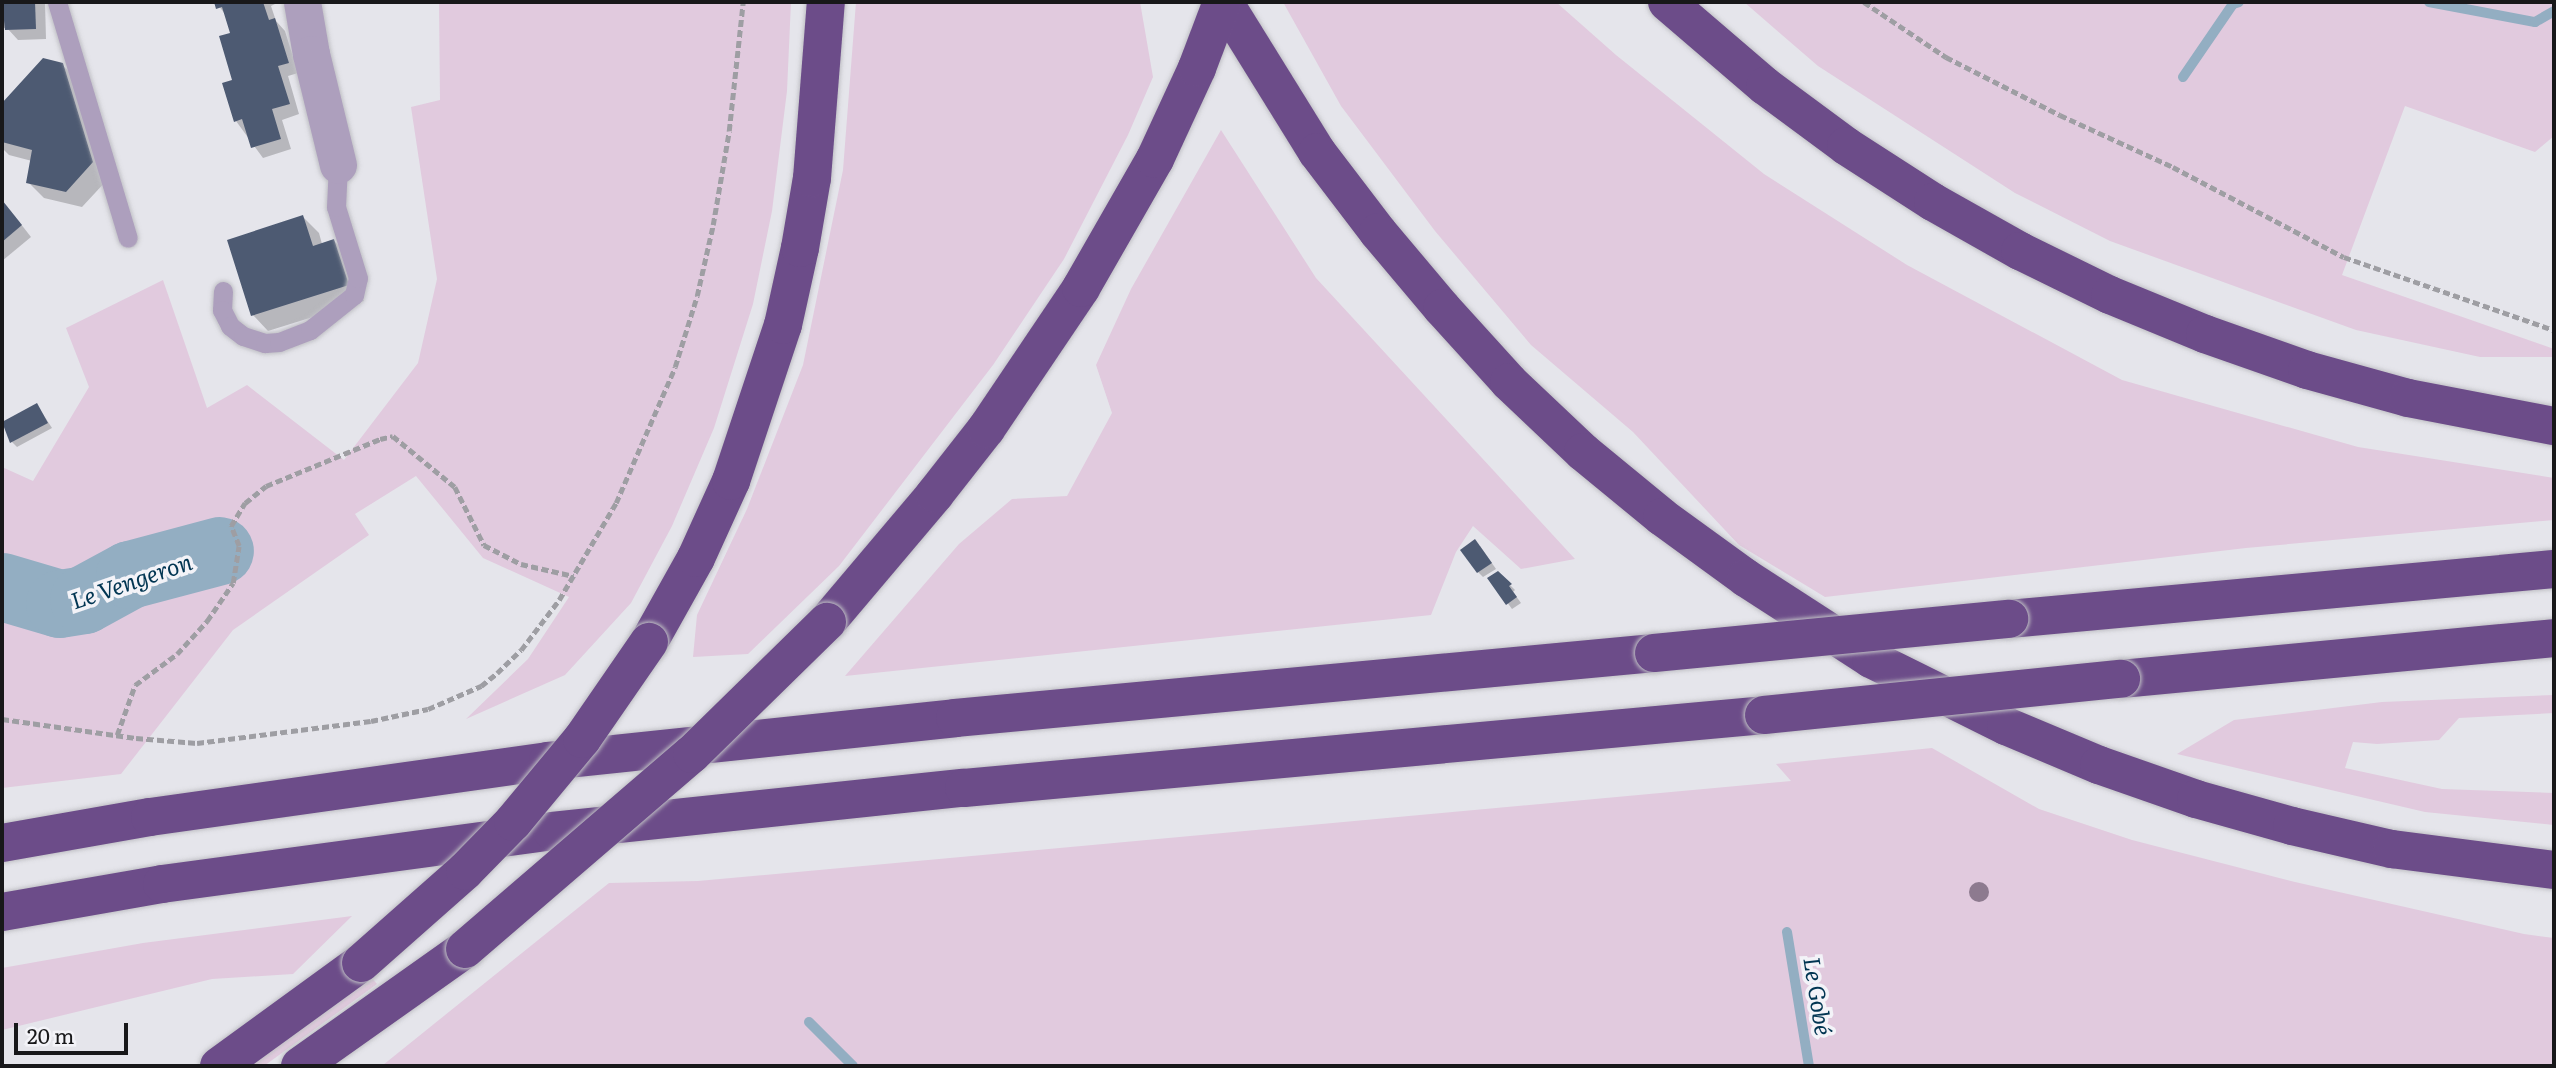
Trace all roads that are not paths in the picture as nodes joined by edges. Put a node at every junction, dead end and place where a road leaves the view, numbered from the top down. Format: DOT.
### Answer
graph roads {
  1 [pos="57,2"];
  2 [pos="302,2"];
  3 [pos="825,2"];
  4 [pos="1223,2"];
  5 [pos="1667,2"];
  6 [pos="338,165"];
  7 [pos="128,238"];
  8 [pos="223,290"];
  9 [pos="2554,426"];
  10 [pos="2554,569"];
  11 [pos="2554,638"];
  12 [pos="2,843"];
  13 [pos="2554,870"];
  14 [pos="2,912"];
  15 [pos="219,1066"];
  16 [pos="300,1066"];
  1 -- 7 [label="lane"];
  2 -- 6 [label="street"];
  3 -- 15 [label="highway, bridge"];
  4 -- 13 [label="highway"];
  4 -- 16 [label="highway, bridge"];
  5 -- 9 [label="highway"];
  6 -- 8 [label="lane"];
  10 -- 12 [label="highway, bridge"];
  11 -- 14 [label="highway, bridge"];
}
